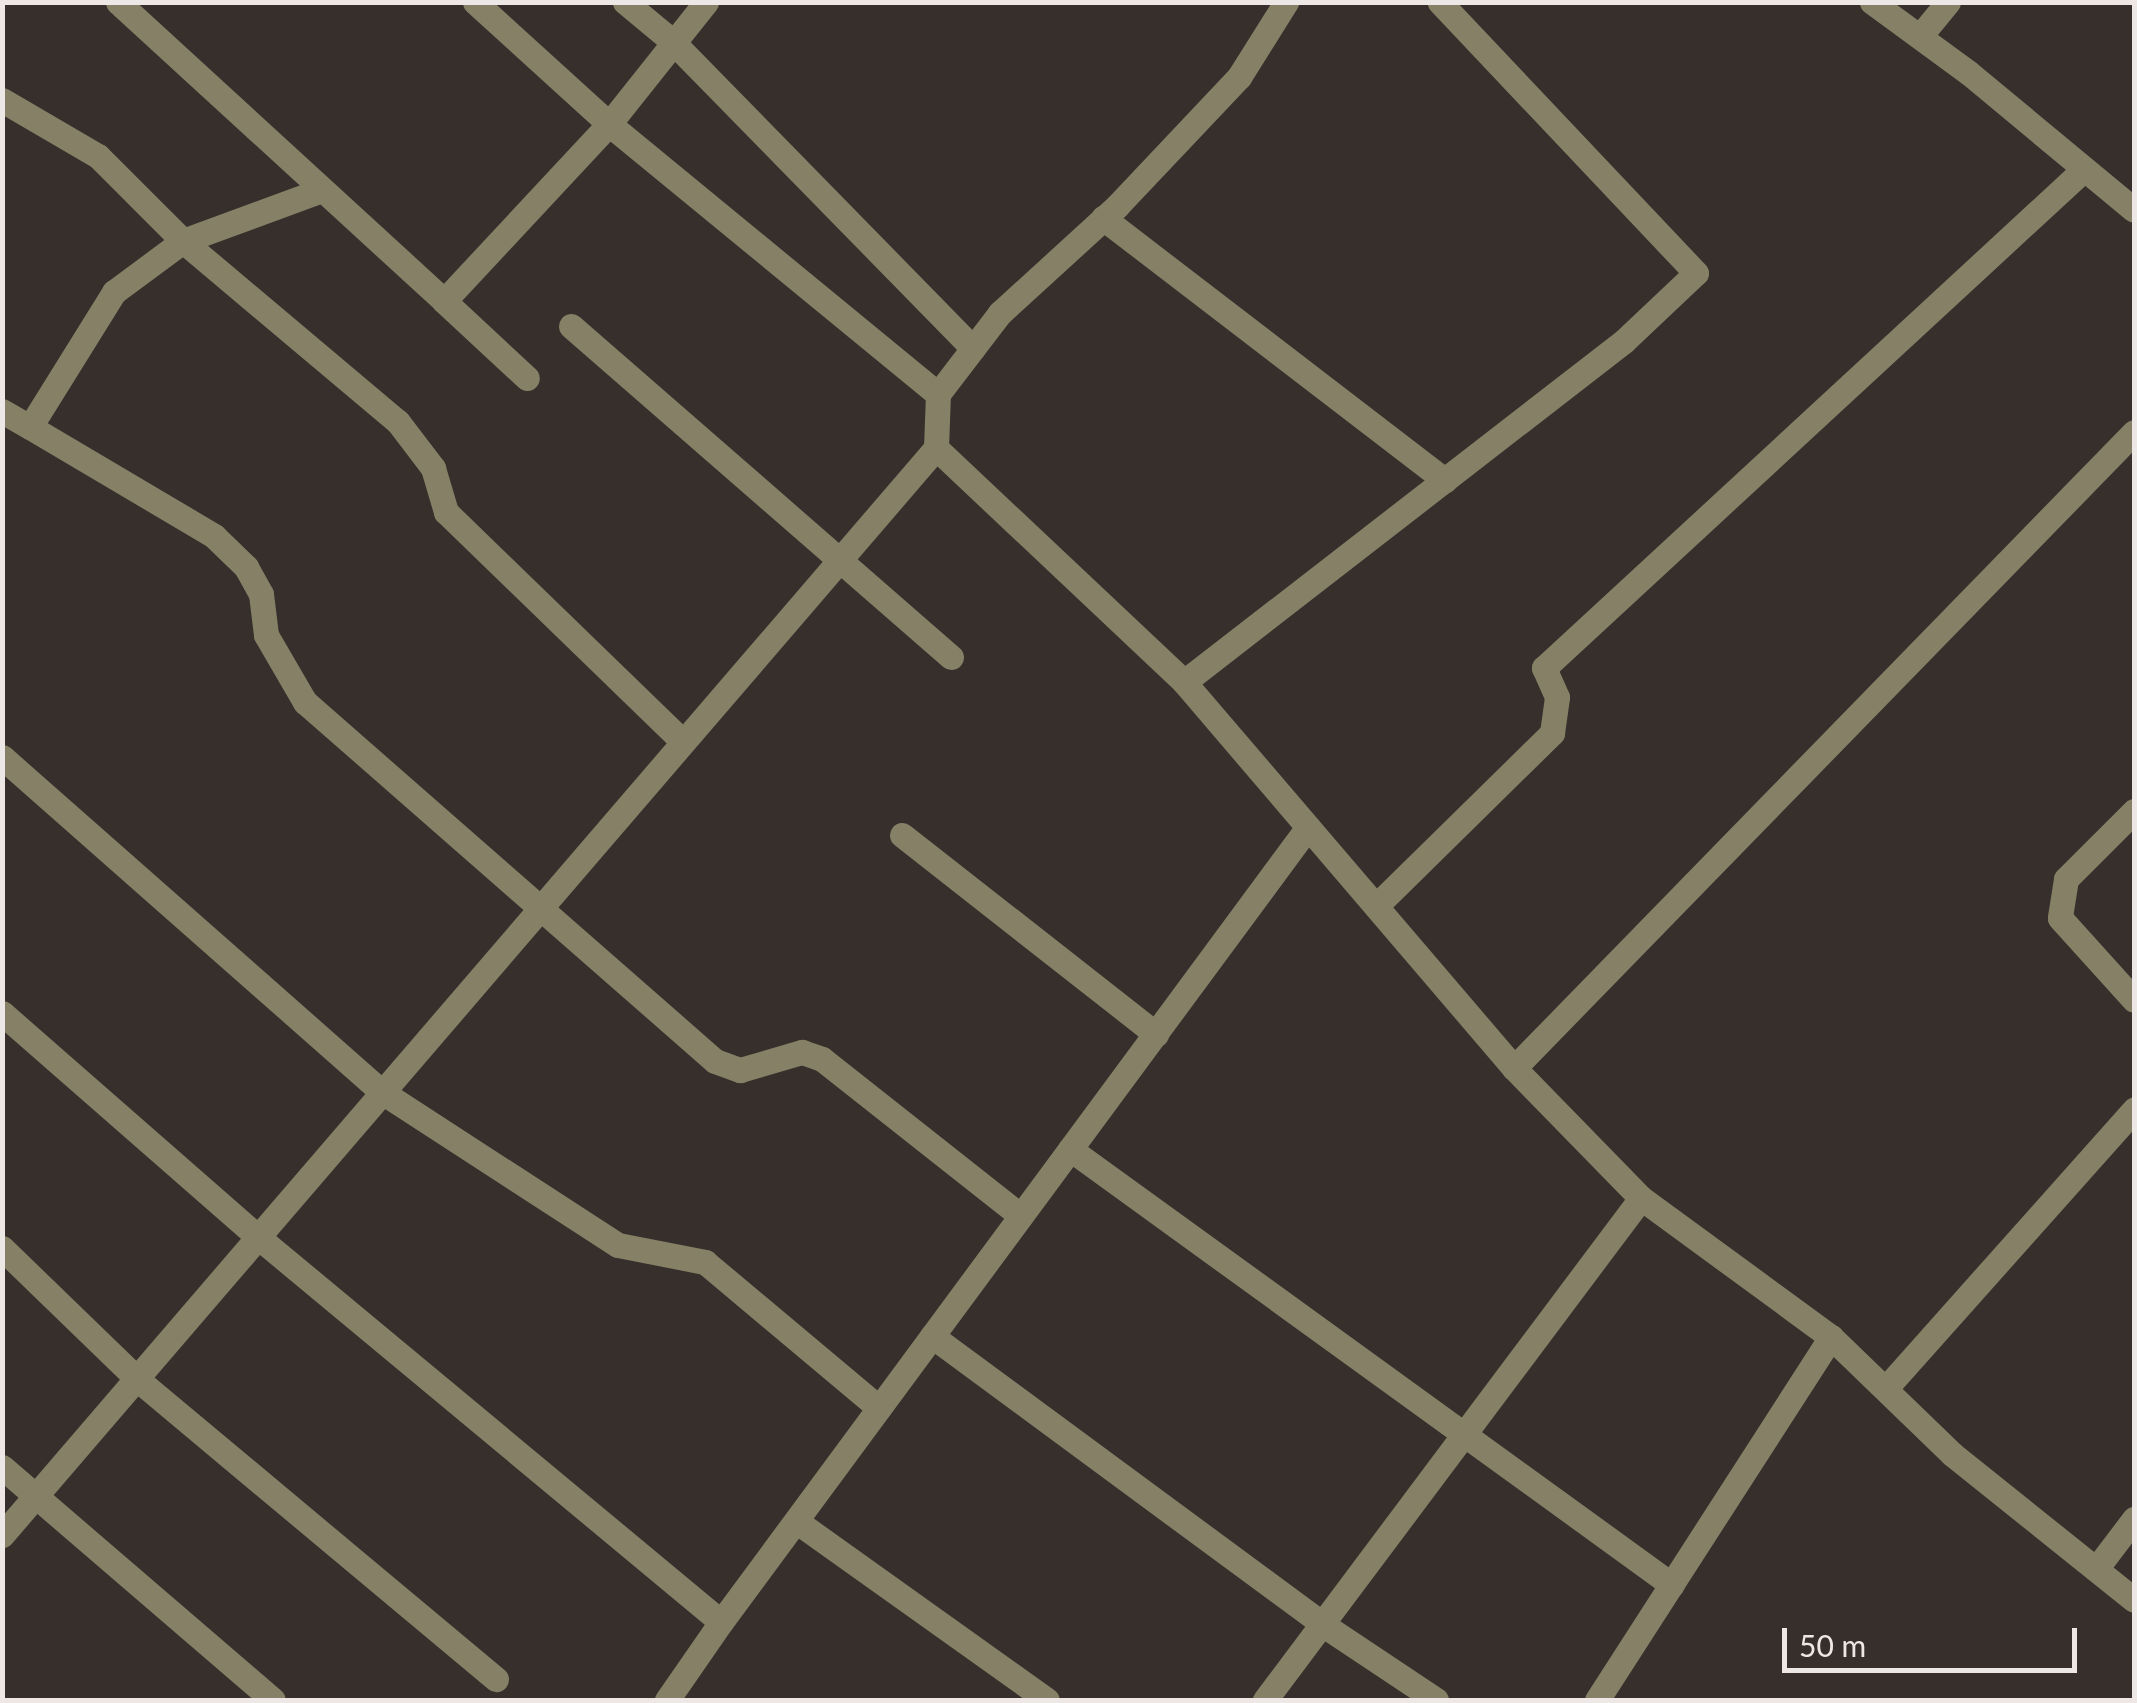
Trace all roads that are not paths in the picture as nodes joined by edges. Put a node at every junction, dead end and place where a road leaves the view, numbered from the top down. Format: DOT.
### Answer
graph roads {
  1 [pos="118,2"];
  2 [pos="475,2"];
  3 [pos="625,2"];
  4 [pos="706,2"];
  5 [pos="1286,2"];
  6 [pos="1440,2"];
  7 [pos="1872,2"];
  8 [pos="1948,2"];
  9 [pos="1920,36"];
  10 [pos="672,41"];
  11 [pos="2,100"];
  12 [pos="609,124"];
  13 [pos="2081,172"];
  14 [pos="320,190"];
  15 [pos="2134,210"];
  16 [pos="1103,218"];
  17 [pos="183,241"];
  18 [pos="444,302"];
  19 [pos="570,326"];
  20 [pos="973,348"];
  21 [pos="527,378"];
  22 [pos="938,394"];
  23 [pos="2,411"];
  24 [pos="30,427"];
  25 [pos="2134,432"];
  26 [pos="936,448"];
  27 [pos="1445,480"];
  28 [pos="842,556"];
  29 [pos="951,657"];
  30 [pos="1184,682"];
  31 [pos="683,742"];
  32 [pos="2,757"];
  33 [pos="2134,811"];
  34 [pos="1308,827"];
  35 [pos="902,835"];
  36 [pos="543,905"];
  37 [pos="1376,906"];
  38 [pos="2134,1000"];
  39 [pos="2,1013"];
  40 [pos="1156,1034"];
  41 [pos="1514,1068"];
  42 [pos="382,1092"];
  43 [pos="2134,1110"];
  44 [pos="1070,1149"];
  45 [pos="1640,1198"];
  46 [pos="1021,1216"];
  47 [pos="258,1237"];
  48 [pos="2,1248"];
  49 [pos="932,1336"];
  50 [pos="1832,1337"];
  51 [pos="137,1378"];
  52 [pos="1886,1388"];
  53 [pos="879,1408"];
  54 [pos="1462,1437"];
  55 [pos="2,1467"];
  56 [pos="37,1495"];
  57 [pos="796,1520"];
  58 [pos="2134,1520"];
  59 [pos="2,1534"];
  60 [pos="2096,1569"];
  61 [pos="1672,1585"];
  62 [pos="2134,1600"];
  63 [pos="721,1622"];
  64 [pos="1322,1624"];
  65 [pos="496,1679"];
  66 [pos="273,1700"];
  67 [pos="667,1700"];
  68 [pos="1047,1700"];
  69 [pos="1265,1700"];
  70 [pos="1436,1700"];
  71 [pos="1597,1700"];
  1 -- 14 [label="street"];
  2 -- 12 [label="street"];
  3 -- 10 [label="street"];
  4 -- 10 [label="street"];
  5 -- 16 [label="street"];
  6 -- 27 [label="street"];
  7 -- 9 [label="street"];
  8 -- 9 [label="street"];
  9 -- 13 [label="street"];
  10 -- 12 [label="street"];
  10 -- 20 [label="street"];
  11 -- 17 [label="street"];
  12 -- 18 [label="street"];
  12 -- 22 [label="street"];
  13 -- 15 [label="street"];
  13 -- 37 [label="street"];
  14 -- 17 [label="street"];
  14 -- 18 [label="street"];
  16 -- 20 [label="street"];
  16 -- 27 [label="street"];
  17 -- 24 [label="street"];
  17 -- 31 [label="street"];
  18 -- 21 [label="street"];
  19 -- 28 [label="street"];
  20 -- 22 [label="street"];
  22 -- 26 [label="street"];
  23 -- 24 [label="street"];
  24 -- 36 [label="street"];
  25 -- 41 [label="street"];
  26 -- 28 [label="street"];
  26 -- 30 [label="street"];
  27 -- 30 [label="street"];
  28 -- 29 [label="street"];
  28 -- 31 [label="street"];
  30 -- 34 [label="street"];
  31 -- 36 [label="street"];
  32 -- 42 [label="street"];
  33 -- 38 [label="street"];
  34 -- 37 [label="street"];
  34 -- 40 [label="street"];
  35 -- 40 [label="street"];
  36 -- 42 [label="street"];
  36 -- 46 [label="street"];
  37 -- 41 [label="street"];
  39 -- 47 [label="street"];
  40 -- 44 [label="street"];
  41 -- 45 [label="street"];
  42 -- 47 [label="street"];
  42 -- 53 [label="street"];
  43 -- 52 [label="street"];
  44 -- 46 [label="street"];
  44 -- 54 [label="street"];
  45 -- 50 [label="street"];
  45 -- 54 [label="street"];
  46 -- 49 [label="street"];
  47 -- 51 [label="street"];
  47 -- 63 [label="street"];
  48 -- 51 [label="street"];
  49 -- 53 [label="street"];
  49 -- 64 [label="street"];
  50 -- 52 [label="street"];
  50 -- 61 [label="street"];
  51 -- 56 [label="street"];
  51 -- 65 [label="street"];
  52 -- 60 [label="street"];
  53 -- 57 [label="street"];
  54 -- 61 [label="street"];
  54 -- 64 [label="street"];
  55 -- 56 [label="street"];
  56 -- 59 [label="street"];
  56 -- 66 [label="street"];
  57 -- 63 [label="street"];
  57 -- 68 [label="street"];
  58 -- 60 [label="street"];
  60 -- 62 [label="street"];
  61 -- 71 [label="street"];
  63 -- 67 [label="street"];
  64 -- 69 [label="street"];
  64 -- 70 [label="street"];
}
